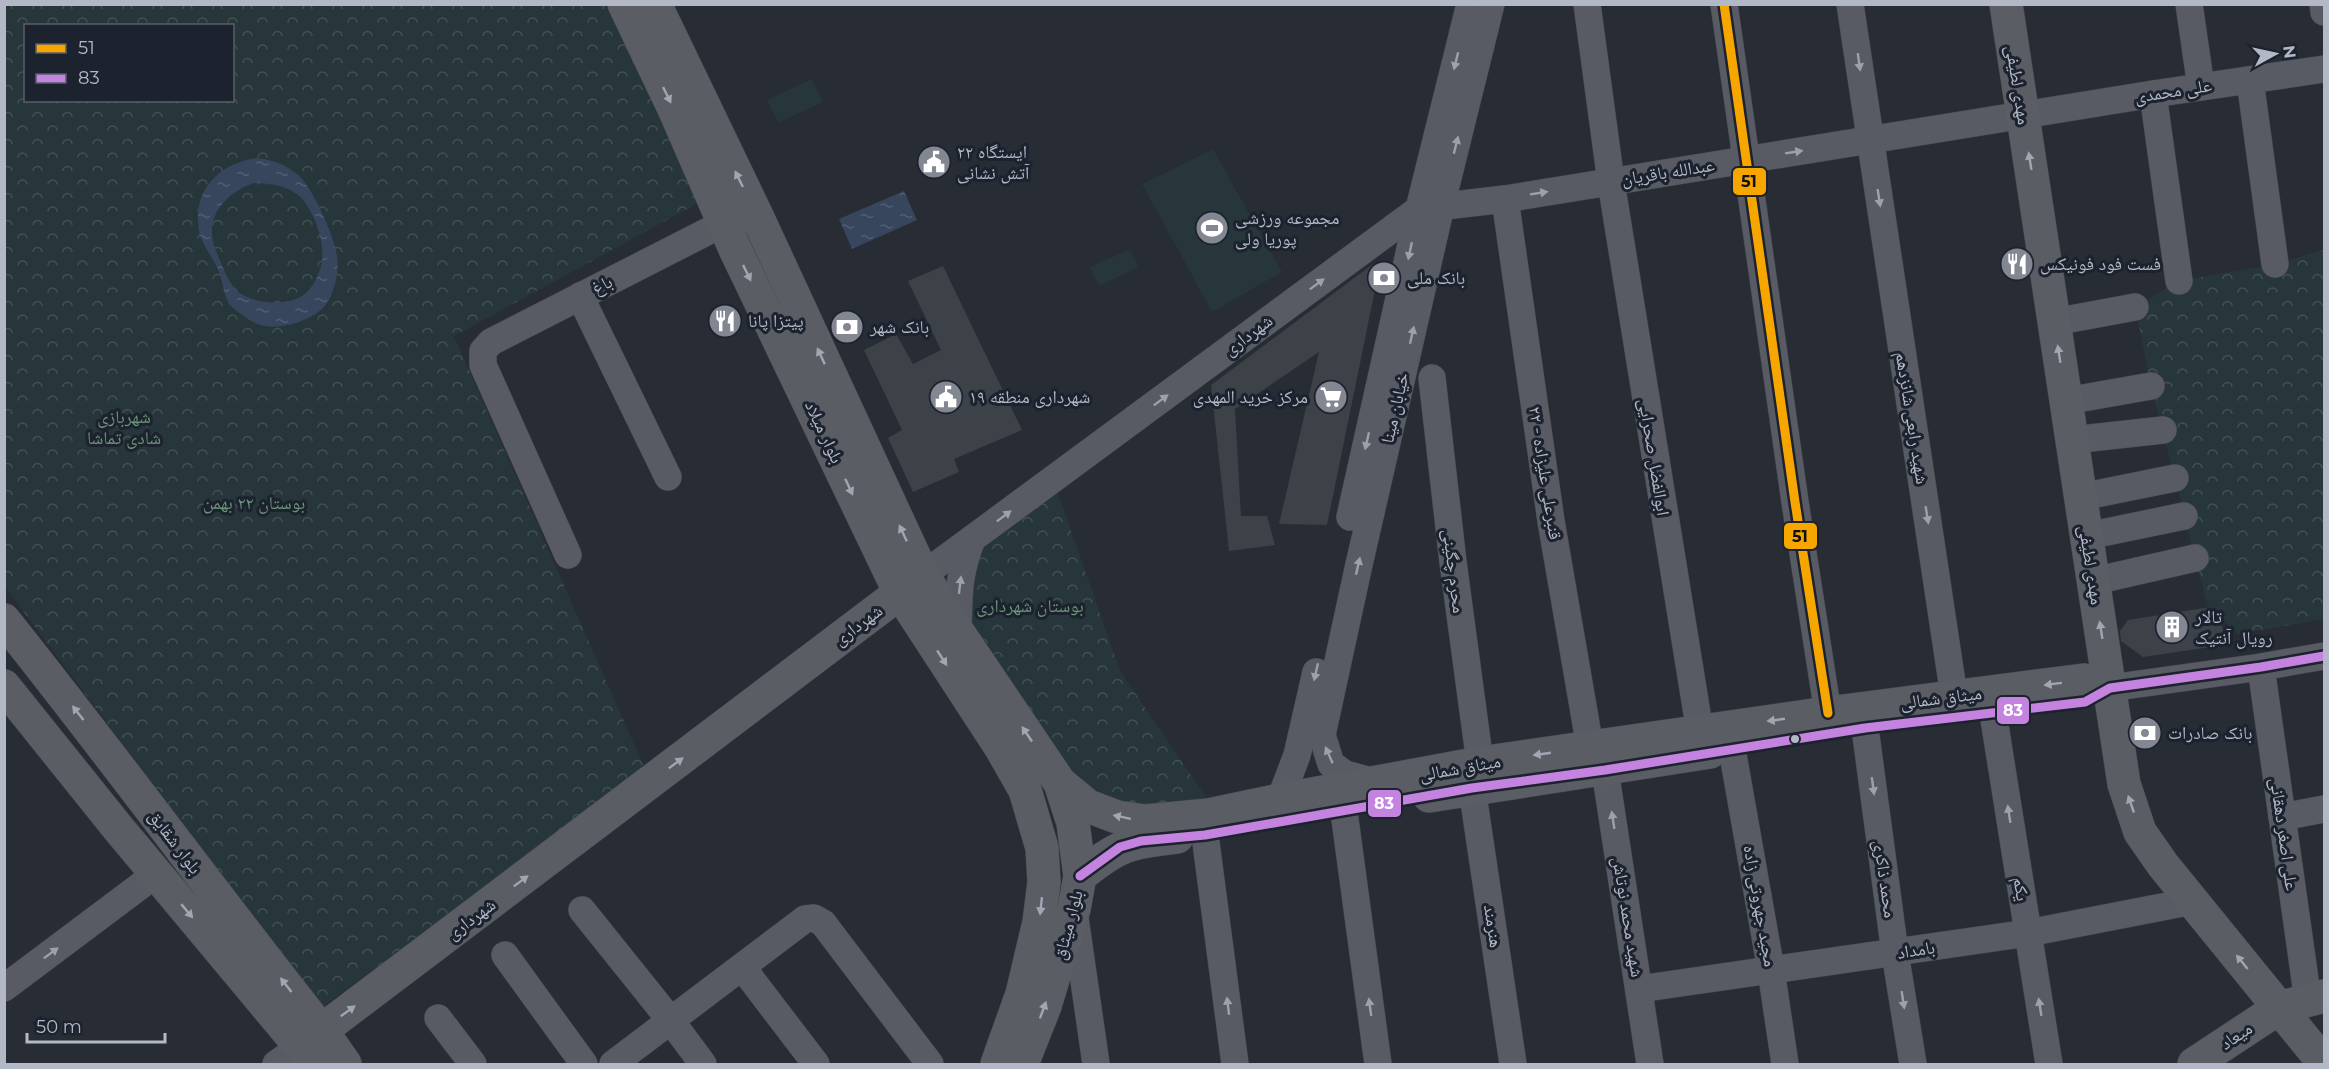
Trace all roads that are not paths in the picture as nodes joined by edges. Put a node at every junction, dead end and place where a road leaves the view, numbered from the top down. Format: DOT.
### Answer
graph roads {
  1 [pos="624,4"];
  2 [pos="655,4"];
  3 [pos="1470,4"];
  4 [pos="1491,4"];
  5 [pos="1587,4"];
  6 [pos="1724,4"];
  7 [pos="1850,4"];
  8 [pos="2006,4"];
  9 [pos="2188,4"];
  10 [pos="2323,4"];
  11 [pos="2325,12"];
  12 [pos="659,45"];
  13 [pos="2325,69"];
  14 [pos="2250,80"];
  15 [pos="2201,87"];
  16 [pos="2153,94"];
  17 [pos="2023,115"];
  18 [pos="1870,140"];
  19 [pos="1746,160"];
  20 [pos="1611,182"];
  21 [pos="1504,199"];
  22 [pos="1430,207"];
  23 [pos="757,216"];
  24 [pos="724,223"];
  25 [pos="2275,264"];
  26 [pos="2179,281"];
  27 [pos="580,296"];
  28 [pos="2135,306"];
  29 [pos="2054,322"];
  30 [pos="1432,378"];
  31 [pos="2151,386"];
  32 [pos="2066,401"];
  33 [pos="2163,430"];
  34 [pos="2072,440"];
  35 [pos="668,477"];
  36 [pos="2175,478"];
  37 [pos="2081,497"];
  38 [pos="2184,516"];
  39 [pos="2087,536"];
  40 [pos="972,539"];
  41 [pos="568,555"];
  42 [pos="2195,558"];
  43 [pos="2094,581"];
  44 [pos="911,584"];
  45 [pos="4,620"];
  46 [pos="958,632"];
  47 [pos="2325,656"];
  48 [pos="2261,667"];
  49 [pos="4,686"];
  50 [pos="2110,688"];
  51 [pos="1954,696"];
  52 [pos="1828,713"];
  53 [pos="1993,713"];
  54 [pos="1865,728"];
  55 [pos="1700,732"];
  56 [pos="1732,749"];
  57 [pos="108,750"];
  58 [pos="1598,758"];
  59 [pos="68,766"];
  60 [pos="1476,776"];
  61 [pos="1060,783"];
  62 [pos="1376,783"];
  63 [pos="2325,809"];
  64 [pos="1282,811"];
  65 [pos="153,812"];
  66 [pos="1344,812"];
  67 [pos="2282,817"];
  68 [pos="118,828"];
  69 [pos="1205,835"];
  70 [pos="1042,848"];
  71 [pos="156,874"];
  72 [pos="1080,876"];
  73 [pos="2193,901"];
  74 [pos="1074,909"];
  75 [pos="582,910"];
  76 [pos="2028,933"];
  77 [pos="1895,953"];
  78 [pos="505,956"];
  79 [pos="742,967"];
  80 [pos="1771,970"];
  81 [pos="4,988"];
  82 [pos="1639,989"];
  83 [pos="2295,1005"];
  84 [pos="438,1018"];
  85 [pos="671,1021"];
  86 [pos="304,1051"];
  87 [pos="2325,1063"];
  88 [pos="345,1065"];
  89 [pos="472,1065"];
  90 [pos="584,1065"];
  91 [pos="613,1065"];
  92 [pos="703,1065"];
  93 [pos="816,1065"];
  94 [pos="930,1065"];
  95 [pos="997,1065"];
  96 [pos="1022,1065"];
  97 [pos="1096,1065"];
  98 [pos="1235,1065"];
  99 [pos="1378,1065"];
  100 [pos="1514,1065"];
  101 [pos="1650,1065"];
  102 [pos="1785,1065"];
  103 [pos="1913,1065"];
  104 [pos="2049,1065"];
  105 [pos="2183,1065"];
  106 [pos="2194,1065"];
  1 -- 12 [label="main road, بلوار میلاد"];
  2 -- 12 [label="main road, بلوار میلاد"];
  3 -- 22 [label="street, خیابان مینا, one-way"];
  22 -- 4 [label="street, خیابان مینا, one-way"];
  5 -- 20 [label="street, ابوالفضل صحرایی"];
  6 -- 19 [label="street"];
  7 -- 18 [label="street, شهید رابعی شانزدهم, one-way"];
  8 -- 17 [label="main road, مهدی لطیفی"];
  9 -- 15 [label="street"];
  10 -- 11 [label="street"];
  23 -- 12 [label="main road, بلوار میلاد, one-way"];
  12 -- 24 [label="main road, بلوار میلاد, one-way"];
  13 -- 14 [label="street, علی محمدی"];
  14 -- 15 [label="street, علی محمدی"];
  14 -- 25 [label="street"];
  15 -- 16 [label="street, علی محمدی"];
  16 -- 17 [label="street, علی محمدی"];
  16 -- 26 [label="street"];
  17 -- 18 [label="street, عبدالله باقریان"];
  29 -- 17 [label="main road, مهدی لطیفی, one-way"];
  19 -- 18 [label="street, عبدالله باقریان, one-way"];
  18 -- 51 [label="street, شهید رابعی شانزدهم, one-way"];
  19 -- 20 [label="street, عبدالله باقریان"];
  19 -- 52 [label="street"];
  21 -- 20 [label="street, عبدالله باقریان, one-way"];
  20 -- 55 [label="street, ابوالفضل صحرایی"];
  21 -- 22 [label="street, عبدالله باقریان"];
  21 -- 58 [label="street, قنبرعلی علیزاده - ۲۲"];
  40 -- 22 [label="street, شهرداری, one-way"];
  62 -- 22 [label="street, خیابان مینا, one-way"];
  22 -- 64 [label="street, خیابان مینا, one-way"];
  23 -- 24 [label="street, باغ"];
  44 -- 23 [label="main road, بلوار میلاد, one-way"];
  24 -- 27 [label="street, باغ"];
  24 -- 44 [label="main road, بلوار میلاد, one-way"];
  27 -- 35 [label="street"];
  27 -- 41 [label="street, باغ"];
  28 -- 29 [label="street"];
  32 -- 29 [label="main road, مهدی لطیفی, one-way"];
  30 -- 60 [label="street, محرم چگینی"];
  31 -- 32 [label="street"];
  32 -- 34 [label="main road, مهدی لطیفی"];
  33 -- 34 [label="street"];
  34 -- 37 [label="main road, مهدی لطیفی"];
  36 -- 37 [label="street"];
  37 -- 39 [label="main road, مهدی لطیفی"];
  38 -- 39 [label="street"];
  39 -- 43 [label="main road, مهدی لطیفی"];
  40 -- 44 [label="street, شهرداری"];
  46 -- 40 [label="street, one-way"];
  42 -- 43 [label="street"];
  50 -- 43 [label="main road, مهدی لطیفی, one-way"];
  44 -- 46 [label="main road, بلوار میلاد"];
  44 -- 70 [label="main road, بلوار میلاد, one-way"];
  86 -- 44 [label="main road, شهرداری, one-way"];
  57 -- 45 [label="main road, بلوار شقایق, one-way"];
  61 -- 46 [label="main road, بلوار میلاد, one-way"];
  47 -- 48 [label="street"];
  48 -- 50 [label="street"];
  48 -- 67 [label="street, علی اصغر دهقانی"];
  49 -- 59 [label="main road, بلوار شقایق"];
  50 -- 51 [label="main road, میثاق شمالی, one-way"];
  50 -- 53 [label="main road, میثاق شمالی"];
  73 -- 50 [label="main road, مهدی لطیفی, one-way"];
  51 -- 52 [label="main road, میثاق شمالی"];
  52 -- 55 [label="main road, میثاق شمالی, one-way"];
  53 -- 54 [label="main road, میثاق شمالی"];
  76 -- 53 [label="street, یکم, one-way"];
  54 -- 56 [label="main road, میثاق شمالی"];
  54 -- 77 [label="street, محمد ذاکری, one-way"];
  55 -- 58 [label="main road, میثاق شمالی"];
  56 -- 58 [label="main road, میثاق شمالی"];
  56 -- 80 [label="street, مجید جهروتی زاده"];
  57 -- 59 [label="main road"];
  57 -- 65 [label="main road, بلوار شقایق"];
  58 -- 60 [label="main road, میثاق شمالی"];
  82 -- 58 [label="street, شهید محمد نوتاش, one-way"];
  59 -- 68 [label="main road, بلوار شقایق"];
  60 -- 62 [label="main road, میثاق شمالی"];
  60 -- 66 [label="main road, میثاق شمالی"];
  60 -- 100 [label="street, هنرمند"];
  64 -- 61 [label="main road, میثاق شمالی, one-way"];
  61 -- 72 [label="main road, بلوار میثاق"];
  62 -- 64 [label="main road, میثاق شمالی"];
  63 -- 67 [label="street"];
  64 -- 66 [label="main road, میثاق شمالی"];
  64 -- 69 [label="main road, میثاق شمالی"];
  65 -- 68 [label="main road"];
  86 -- 65 [label="main road, بلوار شقایق, one-way"];
  99 -- 66 [label="street, one-way"];
  67 -- 83 [label="street, علی اصغر دهقانی"];
  68 -- 71 [label="main road, بلوار شقایق"];
  69 -- 72 [label="main road, میثاق شمالی"];
  98 -- 69 [label="street, one-way"];
  70 -- 95 [label="main road, بلوار میثاق, one-way"];
  81 -- 71 [label="street, one-way"];
  71 -- 86 [label="main road, بلوار شقایق, one-way"];
  72 -- 74 [label="main road, بلوار میثاق"];
  73 -- 76 [label="street, بامداد"];
  83 -- 73 [label="main road, مهدی لطیفی, one-way"];
  96 -- 74 [label="main road, بلوار میثاق, one-way"];
  74 -- 97 [label="street"];
  75 -- 85 [label="street"];
  76 -- 77 [label="street, بامداد"];
  104 -- 76 [label="street, یکم, one-way"];
  77 -- 80 [label="street, بامداد"];
  77 -- 103 [label="street, محمد ذاکری, one-way"];
  78 -- 90 [label="street"];
  79 -- 85 [label="street"];
  79 -- 93 [label="street"];
  79 -- 94 [label="street"];
  80 -- 82 [label="street, بامداد"];
  80 -- 102 [label="street, مجید جهروتی زاده"];
  82 -- 101 [label="street, شهید محمد نوتاش"];
  83 -- 87 [label="main road, مهدی لطیفی"];
  83 -- 105 [label="street"];
  83 -- 106 [label="main road, میعاد"];
  84 -- 89 [label="street"];
  85 -- 91 [label="street"];
  85 -- 92 [label="street"];
  86 -- 88 [label="main road, بلوار شقایق"];
}
